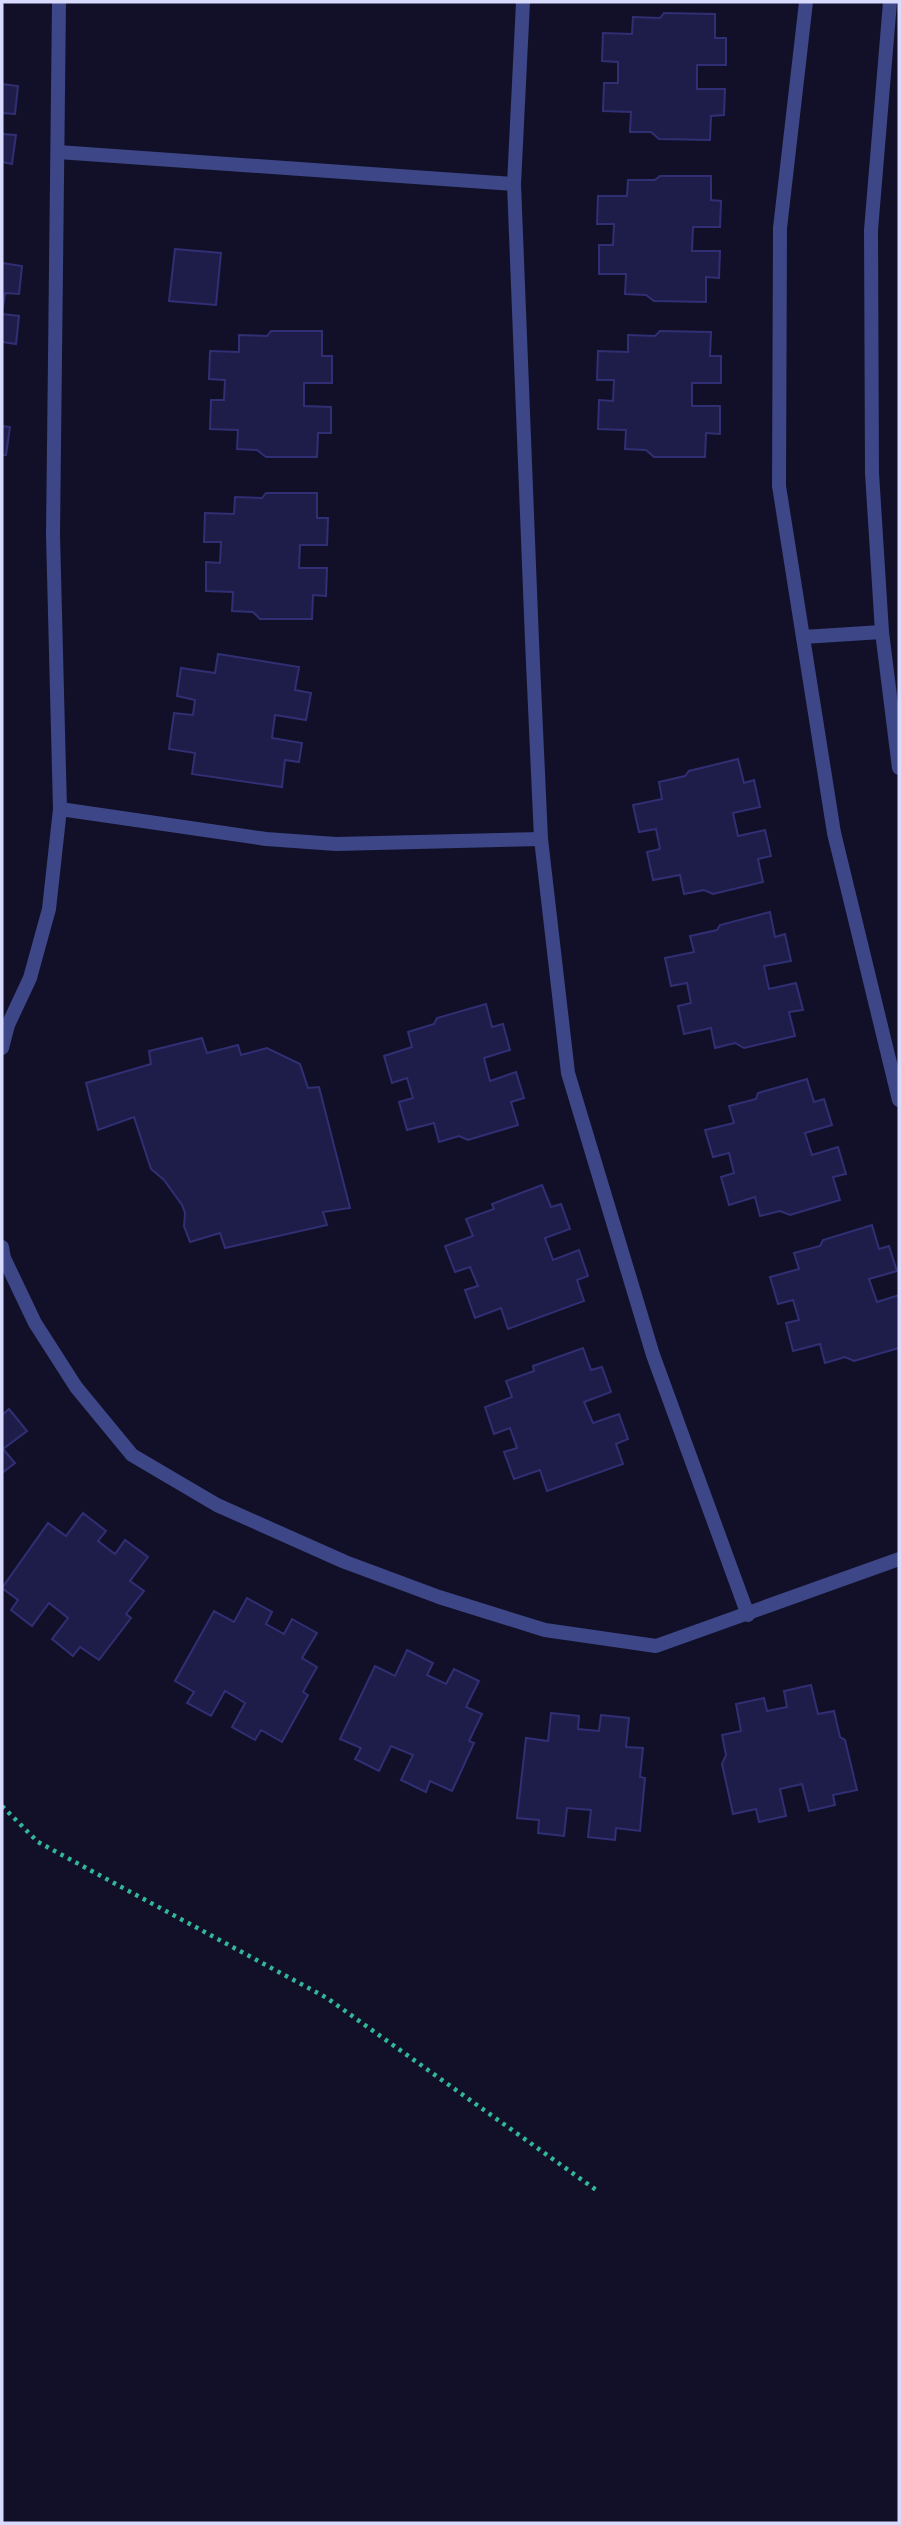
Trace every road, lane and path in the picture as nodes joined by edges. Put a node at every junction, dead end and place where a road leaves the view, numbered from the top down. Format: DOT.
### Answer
graph roads {
  1 [pos="59,2"];
  2 [pos="523,2"];
  3 [pos="806,2"];
  4 [pos="890,2"];
  5 [pos="58,152"];
  6 [pos="514,184"];
  7 [pos="882,632"];
  8 [pos="803,636"];
  9 [pos="899,768"];
  10 [pos="60,809"];
  11 [pos="541,839"];
  12 [pos="2,1048"];
  13 [pos="899,1100"];
  14 [pos="2,1247"];
  15 [pos="899,1559"];
  16 [pos="748,1615"];
  17 [pos="2,1806"];
  18 [pos="599,2192"];
  1 -- 5 [label="street"];
  2 -- 6 [label="street"];
  3 -- 8 [label="street"];
  4 -- 7 [label="street"];
  5 -- 6 [label="street"];
  5 -- 10 [label="street"];
  6 -- 11 [label="street"];
  7 -- 8 [label="street"];
  7 -- 9 [label="street"];
  8 -- 13 [label="street"];
  10 -- 11 [label="street"];
  10 -- 12 [label="street"];
  11 -- 16 [label="street"];
  14 -- 16 [label="street"];
  15 -- 16 [label="street"];
  17 -- 18 [label="path"];
}
